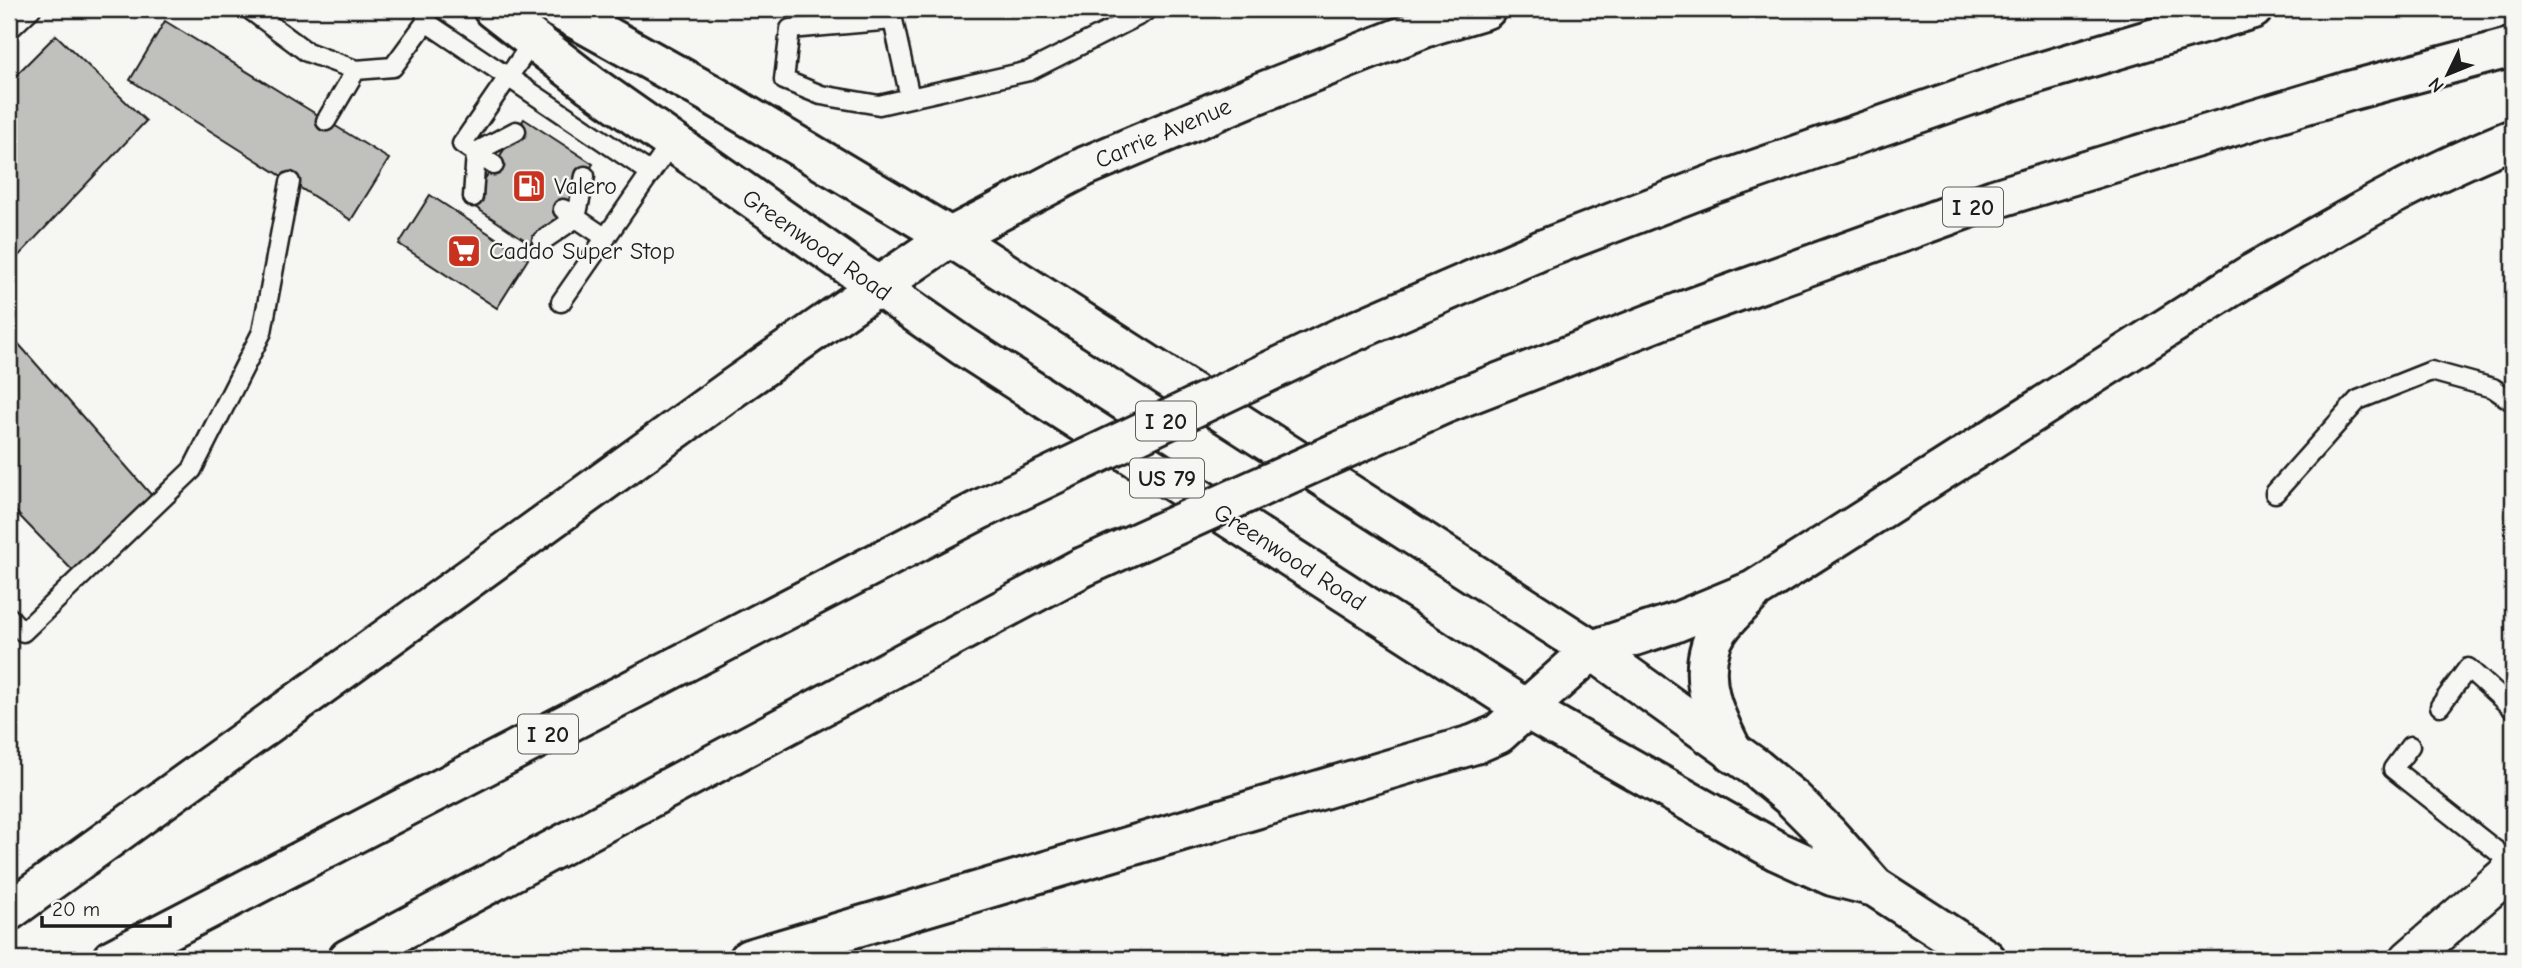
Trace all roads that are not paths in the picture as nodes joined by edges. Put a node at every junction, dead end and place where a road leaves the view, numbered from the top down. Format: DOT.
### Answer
graph roads {
  1 [pos="31,9"];
  2 [pos="249,9"];
  3 [pos="493,9"];
  4 [pos="558,9"];
  5 [pos="1148,9"];
  6 [pos="1464,9"];
  7 [pos="1486,9"];
  8 [pos="2253,9"];
  9 [pos="426,15"];
  10 [pos="1429,26"];
  11 [pos="9,30"];
  12 [pos="533,41"];
  13 [pos="2513,47"];
  14 [pos="356,70"];
  15 [pos="508,77"];
  16 [pos="909,98"];
  17 [pos="326,121"];
  18 [pos="516,131"];
  19 [pos="2513,139"];
  20 [pos="672,142"];
  21 [pos="476,152"];
  22 [pos="494,165"];
  23 [pos="651,173"];
  24 [pos="585,176"];
  25 [pos="290,182"];
  26 [pos="473,197"];
  27 [pos="570,213"];
  28 [pos="950,237"];
  29 [pos="606,238"];
  30 [pos="542,241"];
  31 [pos="877,287"];
  32 [pos="561,302"];
  33 [pos="2513,402"];
  34 [pos="2275,493"];
  35 [pos="1754,590"];
  36 [pos="9,617"];
  37 [pos="1592,650"];
  38 [pos="2440,706"];
  39 [pos="1526,709"];
  40 [pos="2513,709"];
  41 [pos="2410,746"];
  42 [pos="1734,754"];
  43 [pos="2513,867"];
  44 [pos="1875,887"];
  45 [pos="9,911"];
  46 [pos="112,959"];
  47 [pos="348,959"];
  48 [pos="749,959"];
  49 [pos="1986,959"];
  50 [pos="2409,959"];
  1 -- 11 [label="lane"];
  2 -- 14 [label="lane"];
  3 -- 12 [label="main road, Greenwood Road / US 79"];
  4 -- 28 [label="main road, Greenwood Road / US 79"];
  5 -- 16 [label="lane"];
  6 -- 10 [label="main road, Carrie Avenue"];
  7 -- 10 [label="main road"];
  8 -- 46 [label="main road, I 20, bridge"];
  9 -- 14 [label="lane"];
  9 -- 15 [label="lane"];
  10 -- 28 [label="main road, Carrie Avenue"];
  12 -- 15 [label="lane"];
  12 -- 20 [label="main road, Greenwood Road / US 79"];
  13 -- 47 [label="main road, I 20, bridge"];
  14 -- 17 [label="lane"];
  15 -- 21 [label="lane"];
  15 -- 23 [label="lane"];
  16 -- 16 [label="lane"];
  18 -- 21 [label="lane"];
  19 -- 35 [label="main road"];
  20 -- 23 [label="lane"];
  20 -- 31 [label="main road, Greenwood Road / US 79"];
  21 -- 22 [label="lane"];
  21 -- 26 [label="lane"];
  23 -- 29 [label="lane"];
  24 -- 27 [label="lane"];
  25 -- 36 [label="lane"];
  27 -- 29 [label="lane"];
  27 -- 30 [label="lane"];
  28 -- 31 [label="main road, Carrie Avenue"];
  28 -- 37 [label="main road, Greenwood Road / US 79"];
  29 -- 32 [label="lane"];
  31 -- 39 [label="main road, Greenwood Road / US 79"];
  31 -- 45 [label="main road, Carrie Avenue"];
  33 -- 34 [label="lane"];
  35 -- 37 [label="main road"];
  35 -- 42 [label="main road"];
  37 -- 39 [label="main road"];
  37 -- 42 [label="main road, Greenwood Road / US 79"];
  38 -- 40 [label="lane"];
  39 -- 44 [label="main road, Greenwood Road / US 79"];
  39 -- 48 [label="main road"];
  41 -- 43 [label="lane"];
  42 -- 44 [label="main road, Greenwood Road / US 79"];
  43 -- 50 [label="street"];
  44 -- 49 [label="main road, Greenwood Road / US 79"];
}
